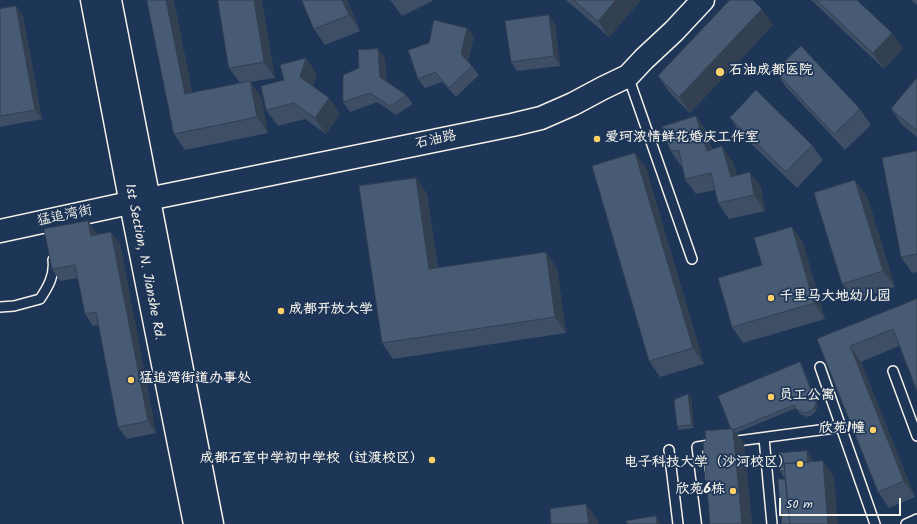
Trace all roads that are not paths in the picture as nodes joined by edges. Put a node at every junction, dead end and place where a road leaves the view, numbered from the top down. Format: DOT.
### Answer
graph roads {
  1 [pos="92,0"];
  2 [pos="110,0"];
  3 [pos="703,0"];
  4 [pos="628,76"];
  5 [pos="140,202"];
  6 [pos="0,231"];
  7 [pos="51,249"];
  8 [pos="692,259"];
  9 [pos="0,307"];
  10 [pos="820,367"];
  11 [pos="893,371"];
  12 [pos="842,427"];
  13 [pos="917,436"];
  14 [pos="764,438"];
  15 [pos="669,450"];
  16 [pos="917,519"];
  17 [pos="195,524"];
  18 [pos="212,524"];
  19 [pos="678,524"];
  20 [pos="707,524"];
  21 [pos="772,524"];
  22 [pos="875,524"];
  23 [pos="906,524"];
  1 -- 5 [label="main road, 1st Section, N. Jianshe Rd."];
  2 -- 5 [label="main road, 1st Section, N. Jianshe Rd."];
  3 -- 4 [label="main road, 石油路"];
  4 -- 5 [label="main road, 石油路"];
  4 -- 8 [label="lane"];
  5 -- 6 [label="main road, 猛追湾街"];
  5 -- 17 [label="main road, 1st Section, N. Jianshe Rd."];
  5 -- 18 [label="main road, 1st Section, N. Jianshe Rd."];
  7 -- 9 [label="lane"];
  10 -- 12 [label="lane"];
  11 -- 13 [label="lane"];
  12 -- 14 [label="lane"];
  12 -- 22 [label="lane"];
  14 -- 20 [label="lane"];
  14 -- 21 [label="lane"];
  15 -- 19 [label="lane"];
  16 -- 23 [label="lane"];
}
